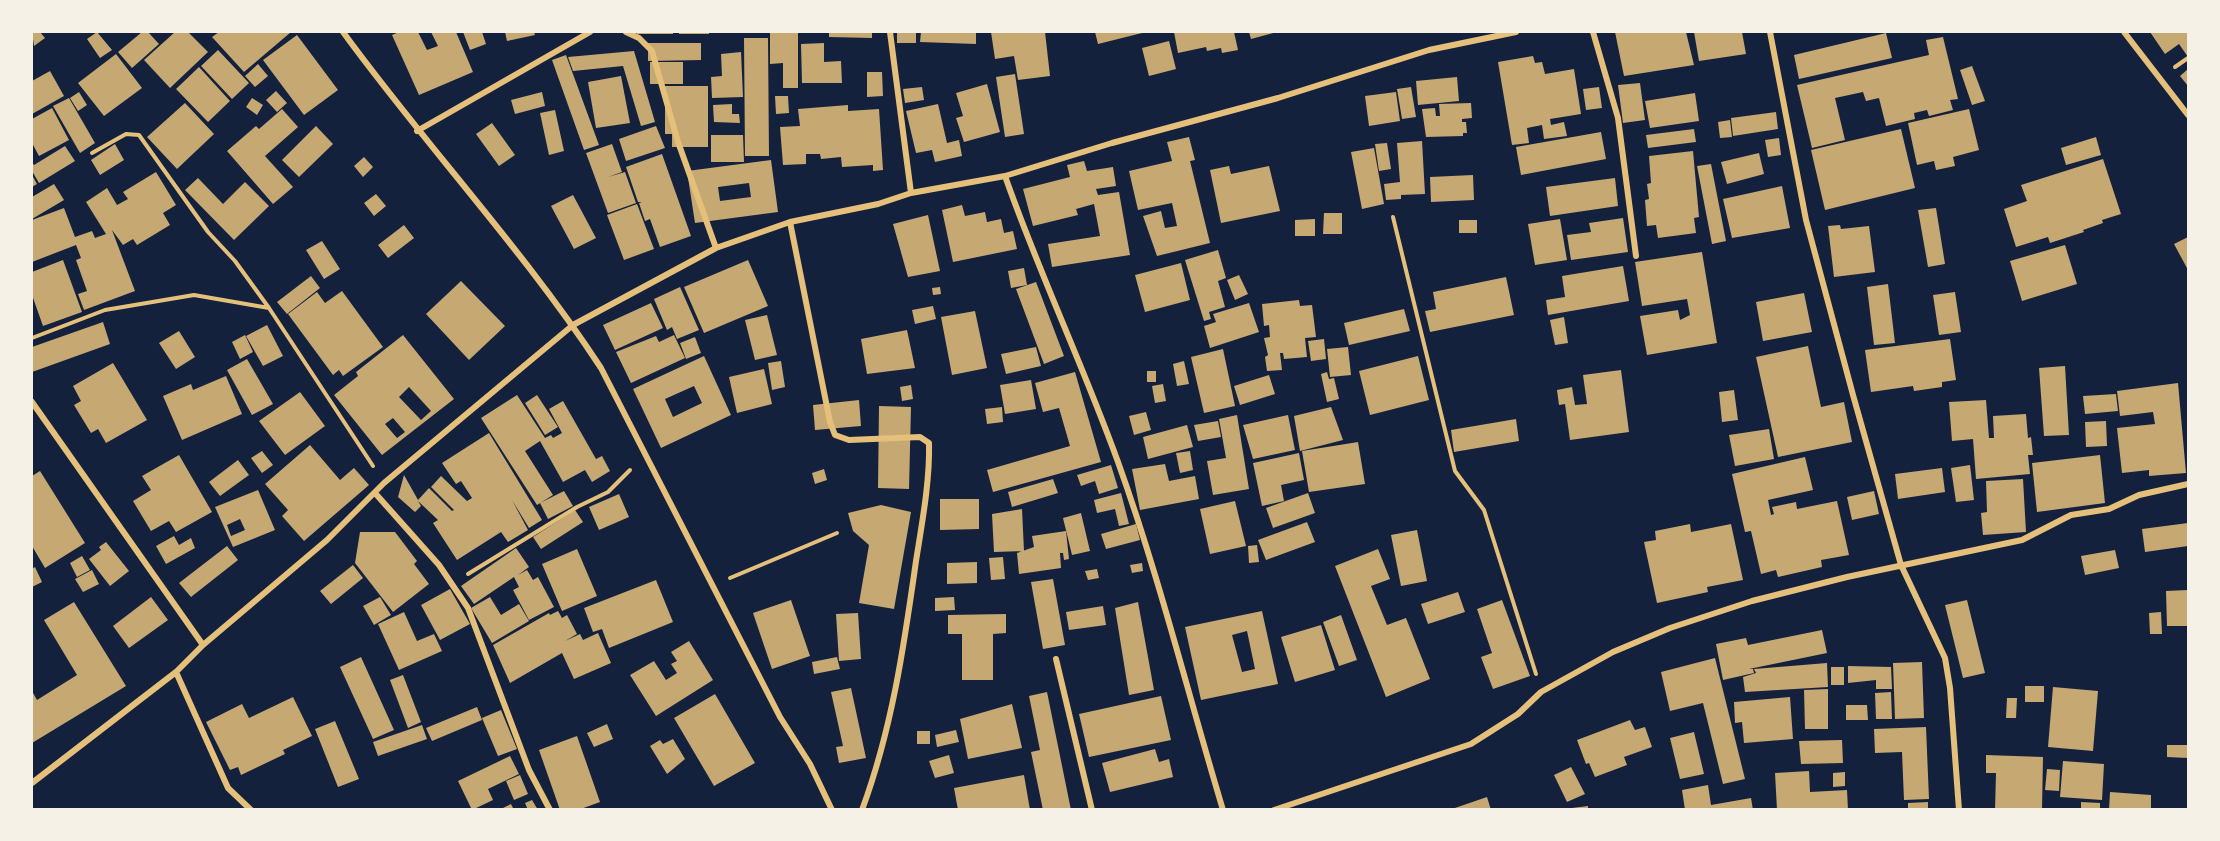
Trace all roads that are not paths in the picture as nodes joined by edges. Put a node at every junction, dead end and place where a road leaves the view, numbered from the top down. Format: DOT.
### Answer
graph roads {
  1 [pos="343,32"];
  2 [pos="590,32"];
  3 [pos="626,32"];
  4 [pos="890,32"];
  5 [pos="1516,32"];
  6 [pos="1593,32"];
  7 [pos="1770,32"];
  8 [pos="2124,32"];
  9 [pos="2188,114"];
  10 [pos="417,130"];
  11 [pos="1005,176"];
  12 [pos="911,193"];
  13 [pos="790,222"];
  14 [pos="716,248"];
  15 [pos="1636,256"];
  16 [pos="573,325"];
  17 [pos="32,402"];
  18 [pos="2188,484"];
  19 [pos="375,493"];
  20 [pos="1901,565"];
  21 [pos="203,645"];
  22 [pos="1056,659"];
  23 [pos="176,672"];
  24 [pos="32,783"];
  25 [pos="251,810"];
  26 [pos="550,810"];
  27 [pos="832,810"];
  28 [pos="862,810"];
  29 [pos="1092,810"];
  30 [pos="1223,810"];
  31 [pos="1274,810"];
  32 [pos="1959,810"];
  1 -- 10 [label="street"];
  2 -- 10 [label="street"];
  3 -- 14 [label="street"];
  4 -- 12 [label="street"];
  5 -- 11 [label="street"];
  6 -- 15 [label="street"];
  7 -- 20 [label="street"];
  8 -- 9 [label="street"];
  10 -- 16 [label="street"];
  11 -- 12 [label="street"];
  11 -- 30 [label="street"];
  12 -- 13 [label="street"];
  13 -- 14 [label="street"];
  13 -- 28 [label="street"];
  14 -- 16 [label="street"];
  16 -- 19 [label="street"];
  16 -- 27 [label="street"];
  17 -- 21 [label="street"];
  18 -- 20 [label="street"];
  19 -- 21 [label="street"];
  19 -- 26 [label="street"];
  20 -- 31 [label="street"];
  20 -- 32 [label="street"];
  21 -- 23 [label="street"];
  22 -- 29 [label="street"];
  23 -- 24 [label="street"];
  23 -- 25 [label="street"];
}
